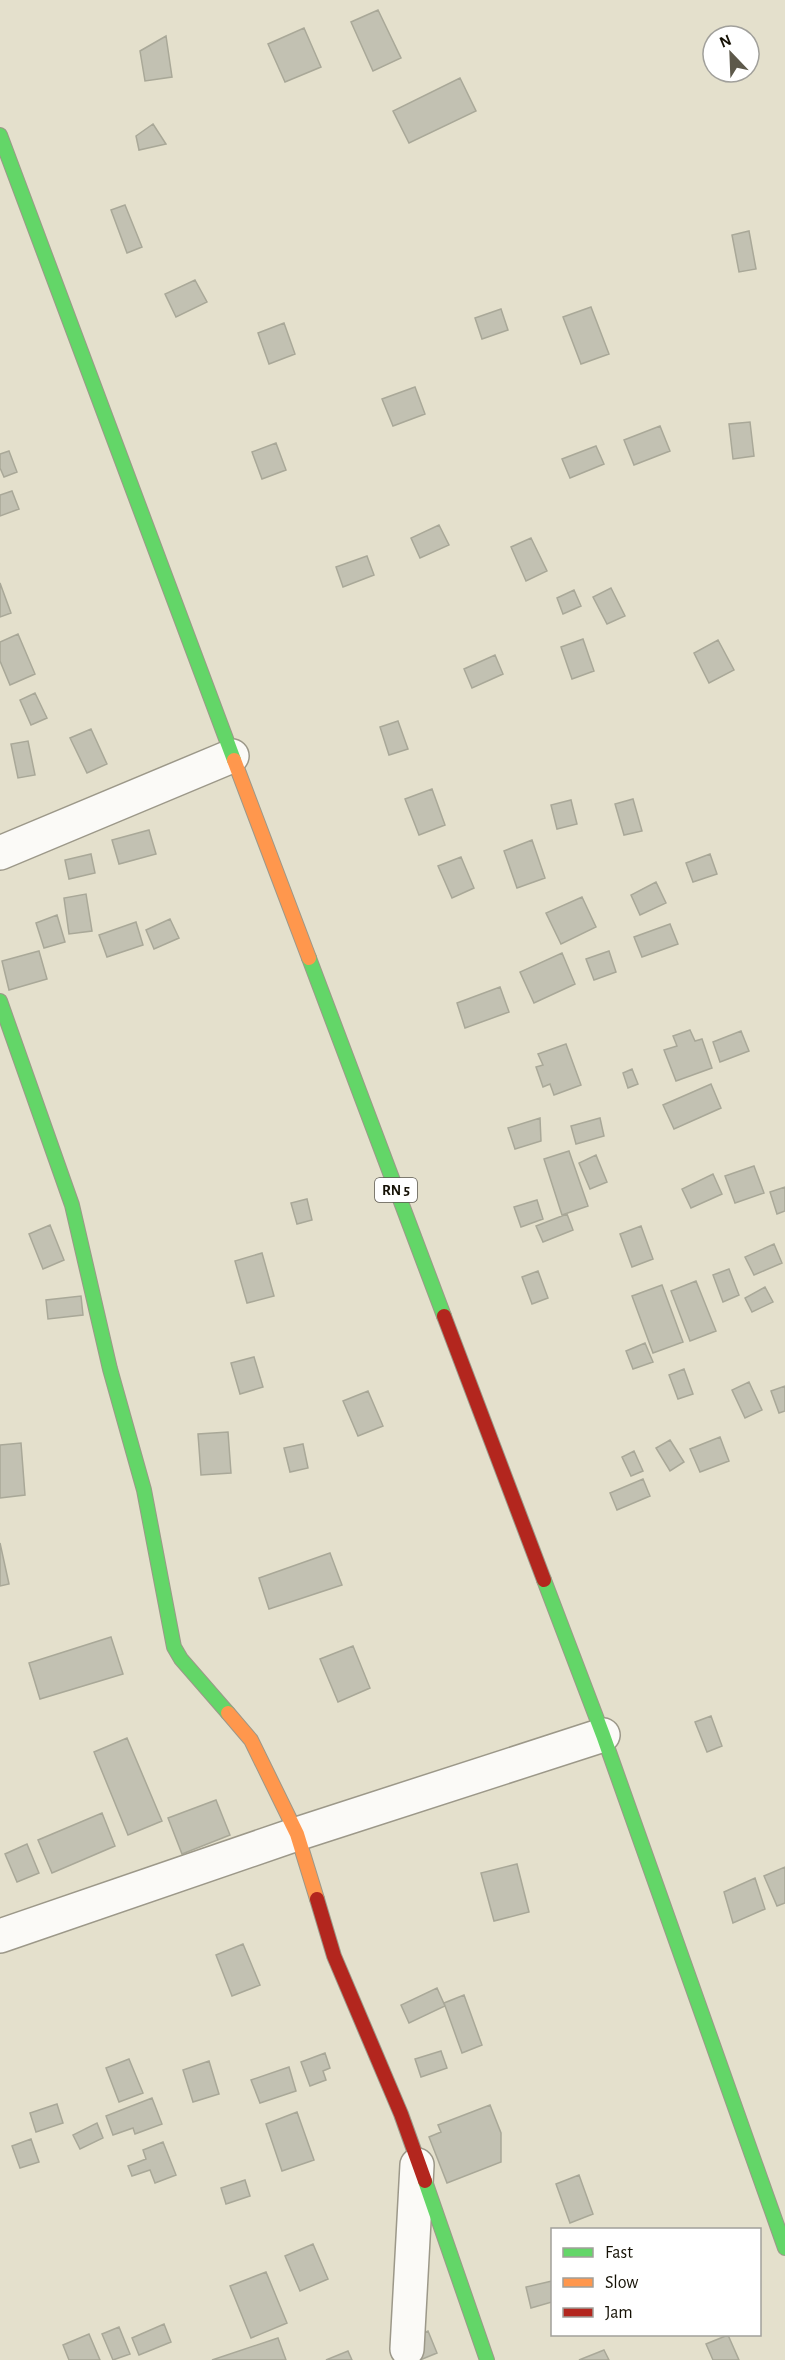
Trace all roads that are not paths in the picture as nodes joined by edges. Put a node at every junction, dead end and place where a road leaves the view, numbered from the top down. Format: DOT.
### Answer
graph roads {
  1 [pos="0,135"];
  2 [pos="232,756"];
  3 [pos="0,853"];
  4 [pos="0,1001"];
  5 [pos="603,1734"];
  6 [pos="297,1834"];
  7 [pos="0,1936"];
  8 [pos="417,2165"];
  9 [pos="785,2248"];
  10 [pos="407,2349"];
  11 [pos="487,2360"];
  1 -- 2 [label="main road, RN 5"];
  2 -- 3 [label="street"];
  2 -- 5 [label="main road, RN 5"];
  4 -- 6 [label="main road"];
  5 -- 6 [label="street"];
  5 -- 9 [label="main road, RN 5"];
  6 -- 7 [label="street"];
  6 -- 8 [label="main road"];
  8 -- 10 [label="street"];
  8 -- 11 [label="main road"];
}
